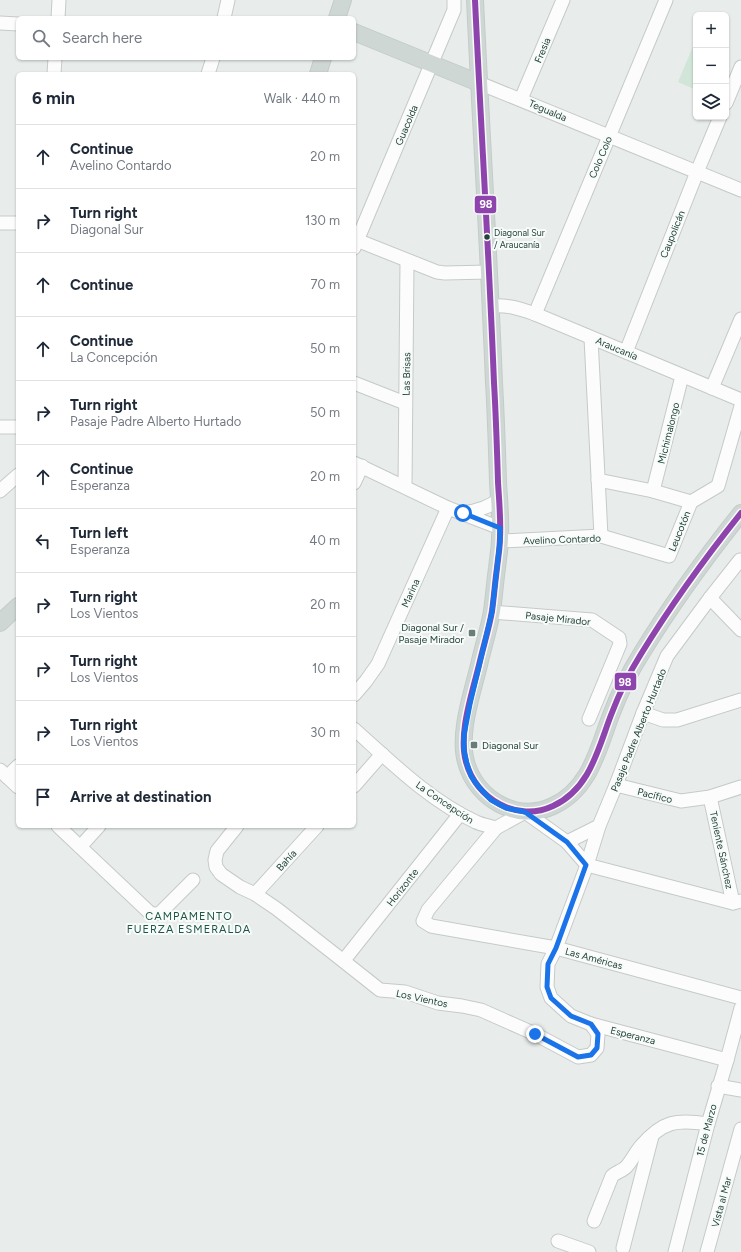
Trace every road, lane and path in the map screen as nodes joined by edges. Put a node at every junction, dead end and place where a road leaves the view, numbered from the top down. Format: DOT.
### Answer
graph roads {
  1 [pos="59,0"];
  2 [pos="228,0"];
  3 [pos="343,0"];
  4 [pos="454,0"];
  5 [pos="475,0"];
  6 [pos="563,0"];
  7 [pos="666,0"];
  8 [pos="58,16"];
  9 [pos="224,16"];
  10 [pos="338,16"];
  11 [pos="0,23"];
  12 [pos="16,24"];
  13 [pos="356,33"];
  14 [pos="55,60"];
  15 [pos="212,60"];
  16 [pos="322,60"];
  17 [pos="432,64"];
  18 [pos="741,68"];
  19 [pos="54,72"];
  20 [pos="209,72"];
  21 [pos="319,72"];
  22 [pos="479,83"];
  23 [pos="729,96"];
  24 [pos="521,99"];
  25 [pos="719,120"];
  26 [pos="609,136"];
  27 [pos="697,172"];
  28 [pos="741,190"];
  29 [pos="0,223"];
  30 [pos="16,224"];
  31 [pos="356,241"];
  32 [pos="356,243"];
  33 [pos="407,261"];
  34 [pos="489,272"];
  35 [pos="491,306"];
  36 [pos="535,314"];
  37 [pos="741,318"];
  38 [pos="591,338"];
  39 [pos="626,352"];
  40 [pos="682,376"];
  41 [pos="356,383"];
  42 [pos="712,388"];
  43 [pos="741,400"];
  44 [pos="406,403"];
  45 [pos="741,406"];
  46 [pos="0,427"];
  47 [pos="16,427"];
  48 [pos="358,465"];
  49 [pos="16,477"];
  50 [pos="598,480"];
  51 [pos="405,486"];
  52 [pos="0,491"];
  53 [pos="653,492"];
  54 [pos="499,498"];
  55 [pos="691,502"];
  56 [pos="448,508"];
  57 [pos="463,513"];
  58 [pos="741,513"];
  59 [pos="500,535"];
  60 [pos="601,536"];
  61 [pos="669,556"];
  62 [pos="740,560"];
  63 [pos="710,598"];
  64 [pos="16,608"];
  65 [pos="492,612"];
  66 [pos="0,623"];
  67 [pos="741,630"];
  68 [pos="356,693"];
  69 [pos="741,700"];
  70 [pos="642,712"];
  71 [pos="589,719"];
  72 [pos="356,731"];
  73 [pos="382,754"];
  74 [pos="16,767"];
  75 [pos="4,774"];
  76 [pos="356,784"];
  77 [pos="16,785"];
  78 [pos="616,785"];
  79 [pos="741,787"];
  80 [pos="710,797"];
  81 [pos="525,812"];
  82 [pos="460,814"];
  83 [pos="599,826"];
  84 [pos="60,828"];
  85 [pos="97,828"];
  86 [pos="235,828"];
  87 [pos="315,828"];
  88 [pos="496,828"];
  89 [pos="567,842"];
  90 [pos="80,847"];
  91 [pos="586,865"];
  92 [pos="193,880"];
  93 [pos="255,894"];
  94 [pos="737,902"];
  95 [pos="556,948"];
  96 [pos="344,960"];
  97 [pos="741,998"];
  98 [pos="741,1008"];
  99 [pos="591,1024"];
  100 [pos="732,1054"];
  101 [pos="718,1086"];
  102 [pos="741,1090"];
  103 [pos="708,1124"];
  104 [pos="741,1129"];
  105 [pos="652,1136"];
  106 [pos="594,1221"];
  107 [pos="558,1241"];
  108 [pos="623,1248"];
  109 [pos="589,1252"];
  110 [pos="675,1252"];
  111 [pos="707,1252"];
  1 -- 8 [label="street"];
  2 -- 9 [label="street"];
  3 -- 10 [label="main road"];
  4 -- 17 [label="street, Guacolda"];
  5 -- 22 [label="main road"];
  6 -- 24 [label="street, Fresia"];
  7 -- 26 [label="street, Colo Colo"];
  11 -- 12 [label="street"];
  13 -- 17 [label="main road, Tegualda"];
  14 -- 19 [label="street"];
  15 -- 20 [label="street"];
  16 -- 21 [label="main road"];
  17 -- 22 [label="main road, Tegualda"];
  17 -- 31 [label="street, Guacolda"];
  18 -- 23 [label="street"];
  22 -- 24 [label="street, Tegualda"];
  22 -- 34 [label="main road"];
  24 -- 26 [label="street, Tegualda"];
  25 -- 27 [label="street, Caupolicán"];
  26 -- 27 [label="street, Tegualda"];
  26 -- 36 [label="street, Colo Colo"];
  27 -- 28 [label="street, Tegualda"];
  27 -- 39 [label="street, Caupolicán"];
  29 -- 30 [label="street"];
  32 -- 33 [label="street"];
  33 -- 34 [label="street"];
  33 -- 44 [label="street, Las Brisas"];
  34 -- 35 [label="main road"];
  35 -- 36 [label="street, Araucanía"];
  35 -- 54 [label="main road"];
  36 -- 38 [label="street, Araucanía"];
  37 -- 42 [label="street"];
  38 -- 39 [label="street, Araucanía"];
  38 -- 50 [label="street"];
  39 -- 40 [label="street, Araucanía"];
  40 -- 42 [label="street, Araucanía"];
  40 -- 53 [label="street, Michimalongo"];
  41 -- 44 [label="street"];
  42 -- 43 [label="street, Araucanía"];
  44 -- 51 [label="street, Las Brisas"];
  45 -- 55 [label="street, Leucotón"];
  46 -- 47 [label="street"];
  48 -- 51 [label="street, Avelino Contardo"];
  49 -- 52 [label="street"];
  50 -- 53 [label="street"];
  50 -- 60 [label="street"];
  51 -- 56 [label="street, Avelino Contardo"];
  53 -- 55 [label="street"];
  54 -- 57 [label="street"];
  54 -- 59 [label="main road"];
  55 -- 61 [label="street, Leucotón"];
  56 -- 57 [label="street, Avelino Contardo"];
  56 -- 68 [label="street, Marina"];
  57 -- 59 [label="street, Avelino Contardo"];
  58 -- 81 [label="main road"];
  59 -- 60 [label="street, Avelino Contardo"];
  59 -- 65 [label="main road"];
  60 -- 61 [label="street, Avelino Contardo"];
  62 -- 63 [label="street, Pasaje Padre Alberto Hurtado"];
  63 -- 67 [label="street"];
  63 -- 70 [label="street, Pasaje Padre Alberto Hurtado"];
  64 -- 66 [label="main road"];
  65 -- 71 [label="street, Pasaje Mirador"];
  65 -- 81 [label="main road"];
  69 -- 70 [label="street"];
  70 -- 78 [label="street, Pasaje Padre Alberto Hurtado"];
  72 -- 73 [label="street, La Concepción"];
  73 -- 76 [label="street"];
  73 -- 82 [label="street, La Concepción"];
  74 -- 75 [label="street"];
  75 -- 77 [label="street"];
  78 -- 80 [label="street, Pacífico"];
  78 -- 83 [label="street, Pasaje Padre Alberto Hurtado"];
  79 -- 80 [label="street, Pacífico"];
  80 -- 94 [label="street, Teniente Sánchez"];
  81 -- 88 [label="street"];
  81 -- 89 [label="street"];
  82 -- 88 [label="street, La Concepción"];
  82 -- 96 [label="street, Horizonte"];
  83 -- 89 [label="street"];
  83 -- 91 [label="street, Pasaje Padre Alberto Hurtado"];
  84 -- 90 [label="street"];
  85 -- 90 [label="street"];
  86 -- 93 [label="street, Los Vientos"];
  87 -- 93 [label="street, Bahía"];
  88 -- 95 [label="street, Las Américas"];
  89 -- 91 [label="street"];
  90 -- 92 [label="street"];
  91 -- 94 [label="street"];
  91 -- 95 [label="street, Pasaje Padre Alberto Hurtado"];
  93 -- 96 [label="street, Los Vientos"];
  95 -- 97 [label="street, Las Américas"];
  95 -- 99 [label="street, Esperanza"];
  96 -- 99 [label="street, Los Vientos"];
  98 -- 100 [label="street, 15 de Marzo"];
  99 -- 100 [label="street, Esperanza"];
  100 -- 101 [label="street, 15 de Marzo"];
  101 -- 102 [label="street"];
  101 -- 103 [label="street, 15 de Marzo"];
  103 -- 105 [label="street"];
  103 -- 110 [label="street, 15 de Marzo"];
  104 -- 111 [label="street, Vista al Mar"];
  105 -- 106 [label="street"];
  105 -- 108 [label="street"];
  107 -- 109 [label="street"];
}
